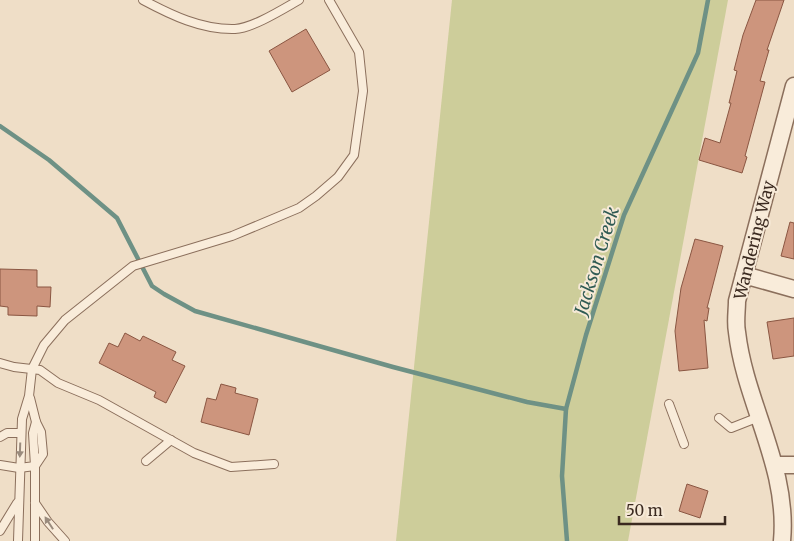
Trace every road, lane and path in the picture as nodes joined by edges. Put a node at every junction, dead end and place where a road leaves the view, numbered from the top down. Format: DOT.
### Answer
graph roads {
  1 [pos="143,0"];
  2 [pos="299,0"];
  3 [pos="329,0"];
  4 [pos="794,86"];
  5 [pos="790,115"];
  6 [pos="744,275"];
  7 [pos="794,289"];
  8 [pos="0,364"];
  9 [pos="32,370"];
  10 [pos="30,396"];
  11 [pos="669,404"];
  12 [pos="759,417"];
  13 [pos="719,418"];
  14 [pos="21,432"];
  15 [pos="0,437"];
  16 [pos="171,440"];
  17 [pos="684,444"];
  18 [pos="146,461"];
  19 [pos="274,464"];
  20 [pos="0,465"];
  21 [pos="774,465"];
  22 [pos="794,465"];
  23 [pos="35,466"];
  24 [pos="20,468"];
  25 [pos="18,501"];
  26 [pos="35,502"];
  27 [pos="0,531"];
  28 [pos="18,541"];
  29 [pos="35,541"];
  30 [pos="65,541"];
  31 [pos="782,541"];
  1 -- 2 [label="lane"];
  3 -- 9 [label="lane"];
  4 -- 5 [label="street, Wandering Way"];
  5 -- 6 [label="street, Wandering Way"];
  6 -- 7 [label="street"];
  6 -- 12 [label="street, Wandering Way"];
  8 -- 9 [label="lane"];
  9 -- 10 [label="lane"];
  9 -- 16 [label="lane"];
  10 -- 14 [label="lane"];
  10 -- 23 [label="lane"];
  11 -- 17 [label="lane"];
  12 -- 13 [label="lane"];
  12 -- 21 [label="street, Wandering Way"];
  14 -- 15 [label="lane"];
  14 -- 24 [label="lane, one-way"];
  16 -- 18 [label="lane"];
  16 -- 19 [label="lane"];
  20 -- 24 [label="lane"];
  21 -- 22 [label="street"];
  21 -- 31 [label="street, Wandering Way"];
  23 -- 24 [label="lane"];
  23 -- 26 [label="lane"];
  24 -- 25 [label="lane"];
  25 -- 27 [label="lane"];
  25 -- 28 [label="lane"];
  26 -- 29 [label="lane"];
  30 -- 26 [label="lane, one-way"];
}
